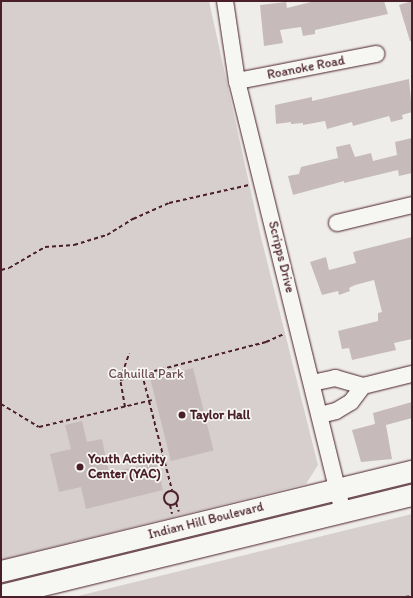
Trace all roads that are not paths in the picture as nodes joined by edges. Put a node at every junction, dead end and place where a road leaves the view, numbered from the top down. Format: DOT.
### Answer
graph roads {
  1 [pos="225,1"];
  2 [pos="376,54"];
  3 [pos="237,81"];
  4 [pos="412,205"];
  5 [pos="337,223"];
  6 [pos="412,374"];
  7 [pos="312,383"];
  8 [pos="363,386"];
  9 [pos="320,415"];
  10 [pos="412,471"];
  11 [pos="337,489"];
  12 [pos="412,495"];
  13 [pos="343,512"];
  14 [pos="1,571"];
  15 [pos="1,595"];
  1 -- 3 [label="street, Scripps Drive"];
  2 -- 3 [label="street, Roanoke Road"];
  3 -- 7 [label="street, Scripps Drive"];
  4 -- 5 [label="street"];
  6 -- 8 [label="street"];
  7 -- 8 [label="street"];
  7 -- 9 [label="street, Scripps Drive"];
  8 -- 9 [label="street"];
  9 -- 11 [label="street, Scripps Drive"];
  10 -- 11 [label="main road, Indian Hill Boulevard"];
  11 -- 13 [label="street, Scripps Drive"];
  11 -- 14 [label="main road, Indian Hill Boulevard"];
  12 -- 13 [label="main road, Indian Hill Boulevard"];
  13 -- 15 [label="main road, Indian Hill Boulevard"];
}
